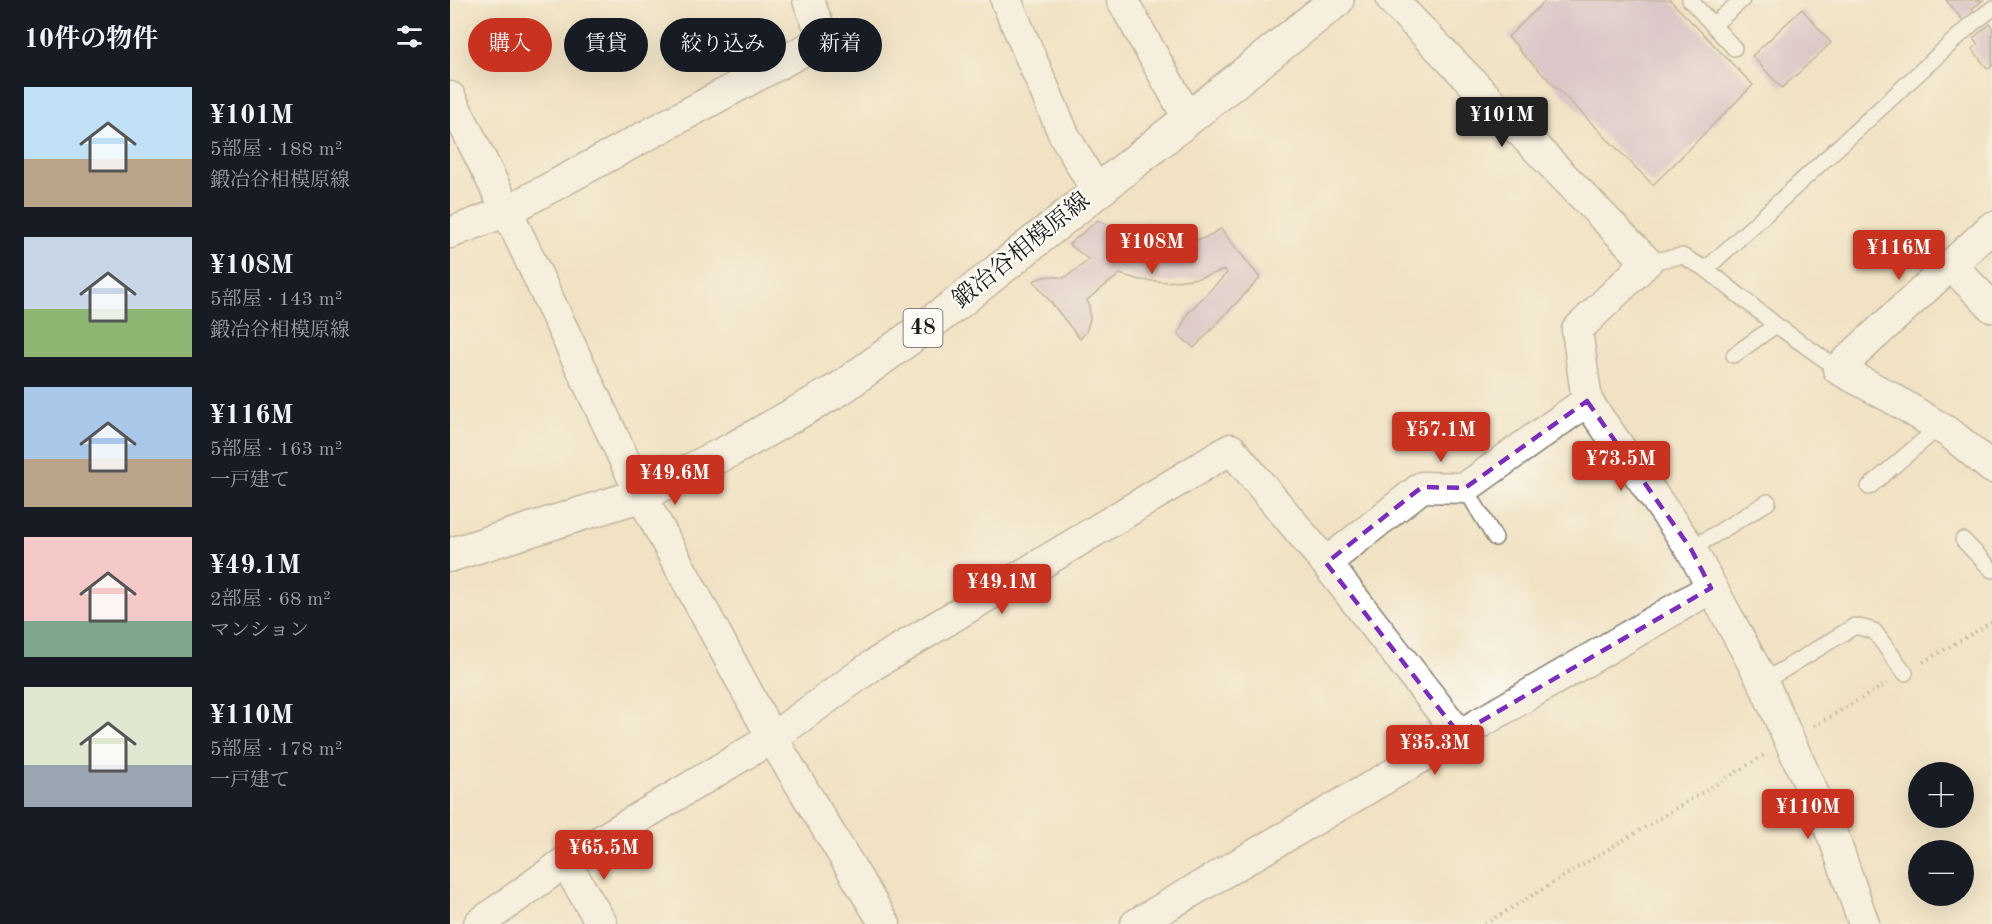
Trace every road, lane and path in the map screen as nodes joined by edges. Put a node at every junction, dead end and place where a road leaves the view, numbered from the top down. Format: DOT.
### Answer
graph roads {
  1 [pos="808,0"];
  2 [pos="1006,0"];
  3 [pos="1122,0"];
  4 [pos="1337,0"];
  5 [pos="1392,0"];
  6 [pos="1690,0"];
  7 [pos="1742,0"];
  8 [pos="1992,9"];
  9 [pos="1713,25"];
  10 [pos="1734,48"];
  11 [pos="450,97"];
  12 [pos="1188,118"];
  13 [pos="1097,192"];
  14 [pos="507,211"];
  15 [pos="1992,228"];
  16 [pos="450,233"];
  17 [pos="1647,262"];
  18 [pos="1952,266"];
  19 [pos="1706,269"];
  20 [pos="1992,307"];
  21 [pos="1776,325"];
  22 [pos="1734,355"];
  23 [pos="1838,369"];
  24 [pos="1587,401"];
  25 [pos="1939,427"];
  26 [pos="1992,468"];
  27 [pos="1869,487"];
  28 [pos="1465,488"];
  29 [pos="641,495"];
  30 [pos="1768,501"];
  31 [pos="1495,538"];
  32 [pos="1963,540"];
  33 [pos="1690,549"];
  34 [pos="450,555"];
  35 [pos="1326,563"];
  36 [pos="1992,570"];
  37 [pos="1711,588"];
  38 [pos="1905,673"];
  39 [pos="1763,682"];
  40 [pos="1460,734"];
  41 [pos="772,738"];
  42 [pos="1790,740"];
  43 [pos="565,862"];
  44 [pos="479,924"];
  45 [pos="602,924"];
  46 [pos="885,924"];
  47 [pos="1136,924"];
  48 [pos="1485,924"];
  49 [pos="1864,924"];
  1 -- 14 [label="street"];
  2 -- 13 [label="street"];
  3 -- 12 [label="street"];
  4 -- 12 [label="main road, 鍛冶谷相模原線 / 48"];
  5 -- 17 [label="street"];
  6 -- 9 [label="lane"];
  7 -- 9 [label="lane"];
  8 -- 19 [label="lane"];
  9 -- 10 [label="lane"];
  11 -- 14 [label="street"];
  12 -- 13 [label="main road, 鍛冶谷相模原線 / 48"];
  13 -- 29 [label="main road, 鍛冶谷相模原線 / 48"];
  14 -- 16 [label="street"];
  14 -- 29 [label="street"];
  15 -- 18 [label="street"];
  17 -- 19 [label="lane"];
  17 -- 24 [label="street"];
  18 -- 20 [label="street"];
  18 -- 23 [label="street"];
  19 -- 21 [label="lane"];
  21 -- 22 [label="lane"];
  21 -- 23 [label="lane"];
  23 -- 25 [label="street"];
  24 -- 28 [label="street"];
  24 -- 33 [label="street"];
  25 -- 26 [label="street"];
  25 -- 27 [label="lane"];
  28 -- 31 [label="lane"];
  28 -- 35 [label="street"];
  29 -- 34 [label="main road, 鍛冶谷相模原線 / 48"];
  29 -- 41 [label="street"];
  30 -- 33 [label="lane"];
  32 -- 36 [label="lane"];
  33 -- 37 [label="street"];
  35 -- 40 [label="street"];
  35 -- 41 [label="street"];
  37 -- 39 [label="street"];
  37 -- 40 [label="street"];
  38 -- 39 [label="lane"];
  39 -- 42 [label="street"];
  40 -- 47 [label="street"];
  41 -- 43 [label="street"];
  41 -- 46 [label="street"];
  42 -- 48 [label="path"];
  42 -- 49 [label="street"];
  43 -- 44 [label="street"];
  43 -- 45 [label="street"];
}
